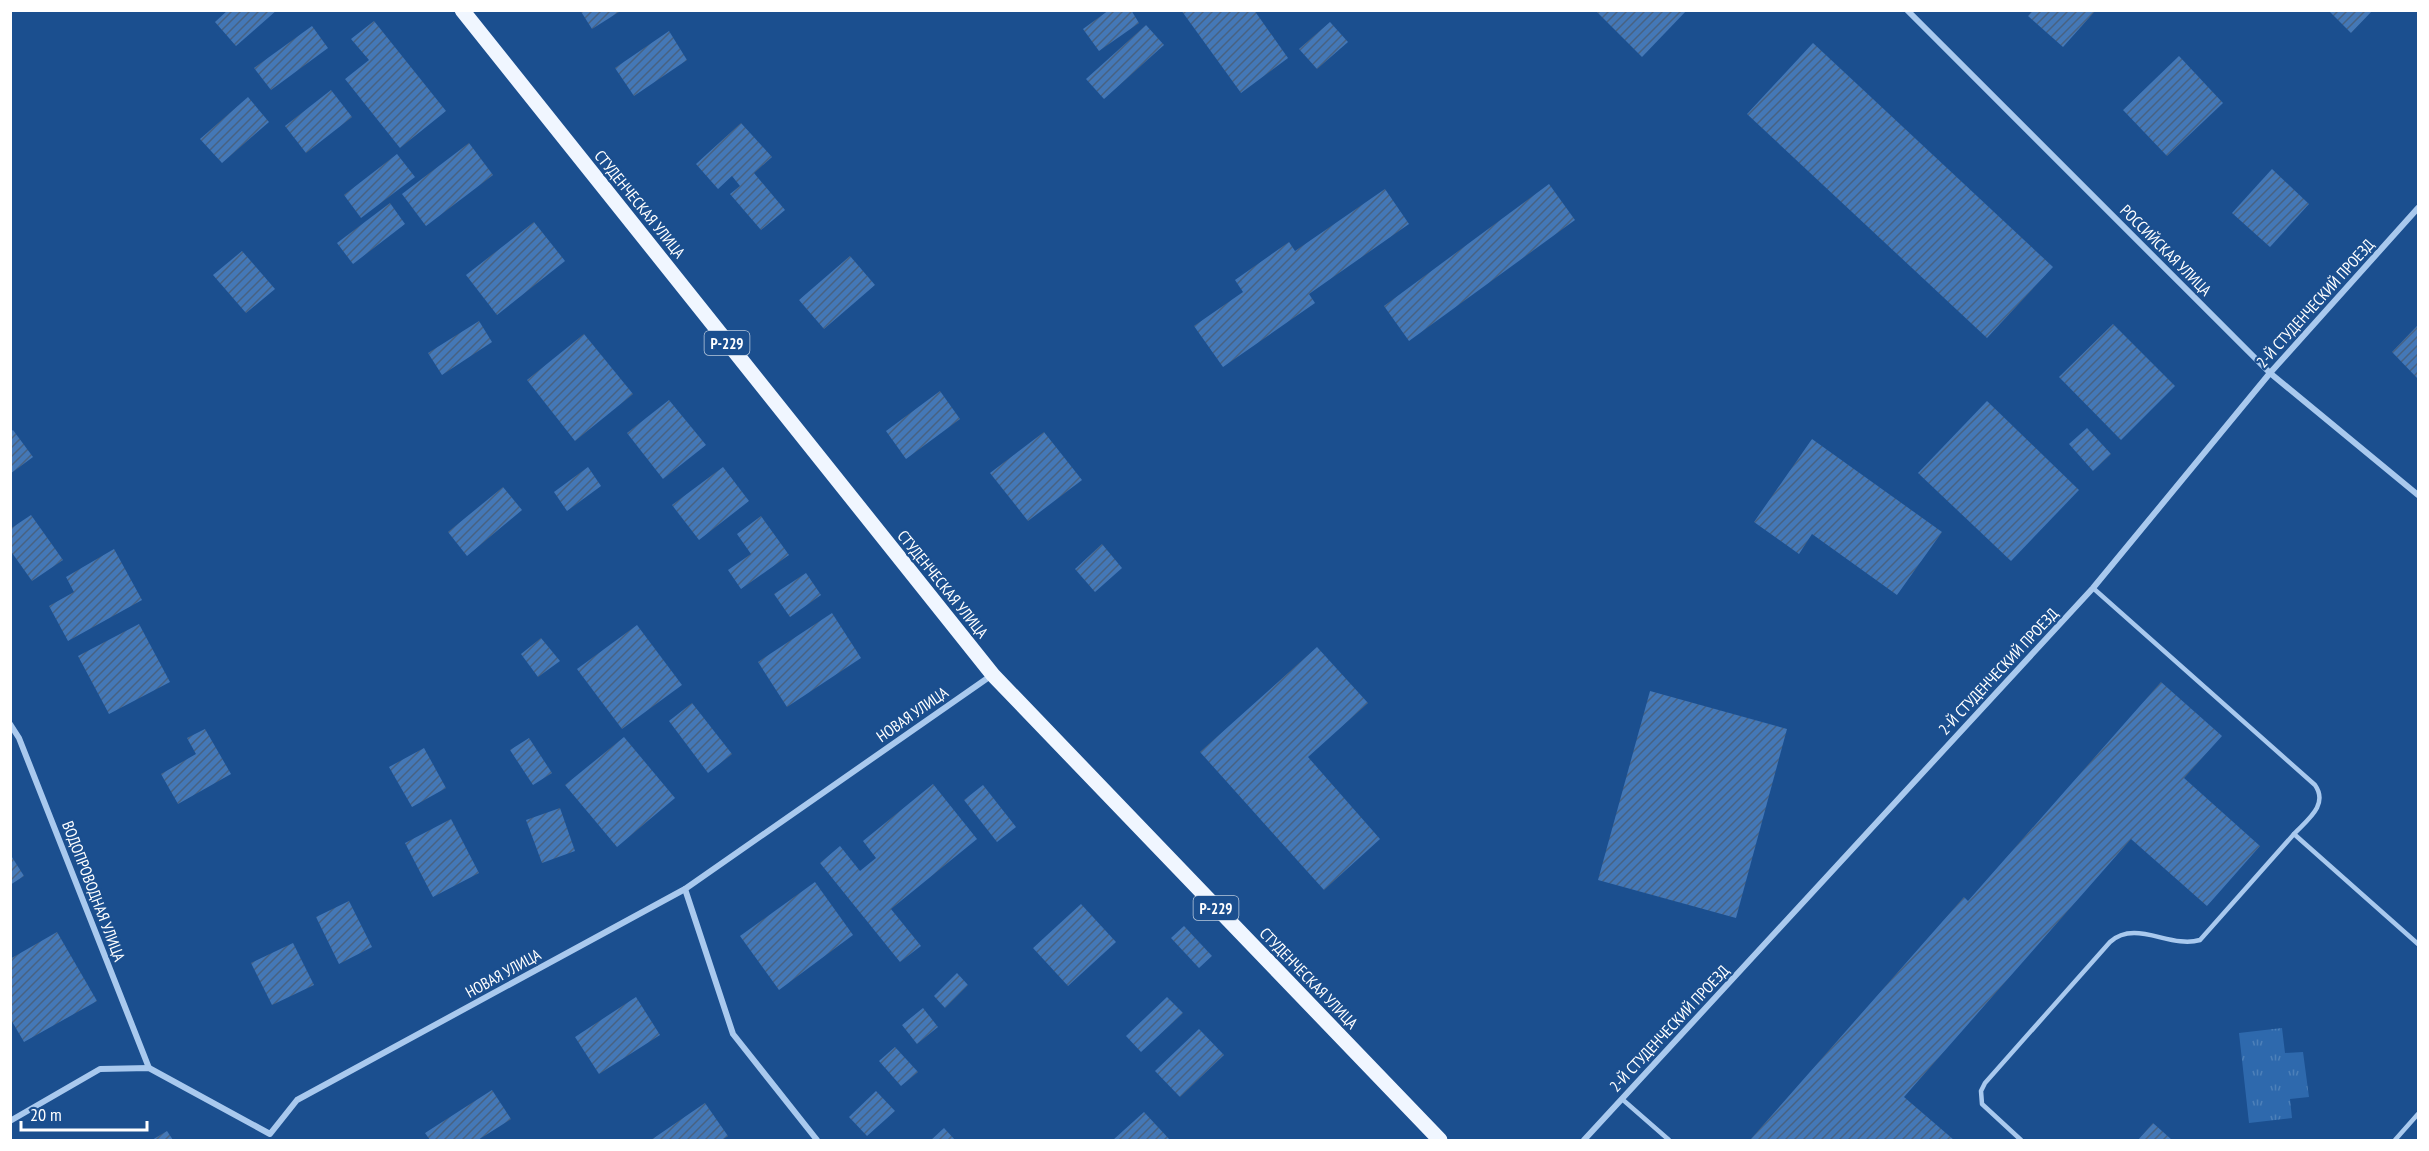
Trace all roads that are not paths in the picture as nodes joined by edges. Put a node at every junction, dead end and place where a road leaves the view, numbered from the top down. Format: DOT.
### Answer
graph roads {
  1 [pos="462,10"];
  2 [pos="1907,10"];
  3 [pos="2418,208"];
  4 [pos="2270,373"];
  5 [pos="2418,495"];
  6 [pos="2093,588"];
  7 [pos="993,675"];
  8 [pos="10,724"];
  9 [pos="2294,834"];
  10 [pos="685,889"];
  11 [pos="2418,944"];
  12 [pos="149,1068"];
  13 [pos="1622,1099"];
  14 [pos="2418,1114"];
  15 [pos="10,1121"];
  16 [pos="270,1137"];
  17 [pos="817,1140"];
  18 [pos="1440,1140"];
  19 [pos="1584,1140"];
  20 [pos="1669,1140"];
  21 [pos="2021,1140"];
  22 [pos="2395,1140"];
  1 -- 7 [label="main road, СТУДЕНЧЕСКАЯ УЛИЦА / Р-229"];
  2 -- 4 [label="street, РОССИЙСКАЯ УЛИЦА"];
  3 -- 4 [label="street, 2-Й СТУДЕНЧЕСКИЙ ПРОЕЗД"];
  4 -- 5 [label="street, РОССИЙСКАЯ УЛИЦА"];
  4 -- 6 [label="street, 2-Й СТУДЕНЧЕСКИЙ ПРОЕЗД"];
  6 -- 9 [label="lane"];
  6 -- 13 [label="street, 2-Й СТУДЕНЧЕСКИЙ ПРОЕЗД"];
  7 -- 10 [label="street, НОВАЯ УЛИЦА"];
  7 -- 18 [label="main road, СТУДЕНЧЕСКАЯ УЛИЦА / Р-229"];
  8 -- 12 [label="street, ВОДОПРОВОДНАЯ УЛИЦА"];
  9 -- 11 [label="lane"];
  9 -- 21 [label="lane"];
  10 -- 16 [label="street, НОВАЯ УЛИЦА"];
  10 -- 17 [label="street"];
  12 -- 15 [label="street"];
  12 -- 16 [label="street, НОВАЯ УЛИЦА"];
  13 -- 19 [label="street, 2-Й СТУДЕНЧЕСКИЙ ПРОЕЗД"];
  13 -- 20 [label="lane"];
  14 -- 22 [label="lane"];
}
